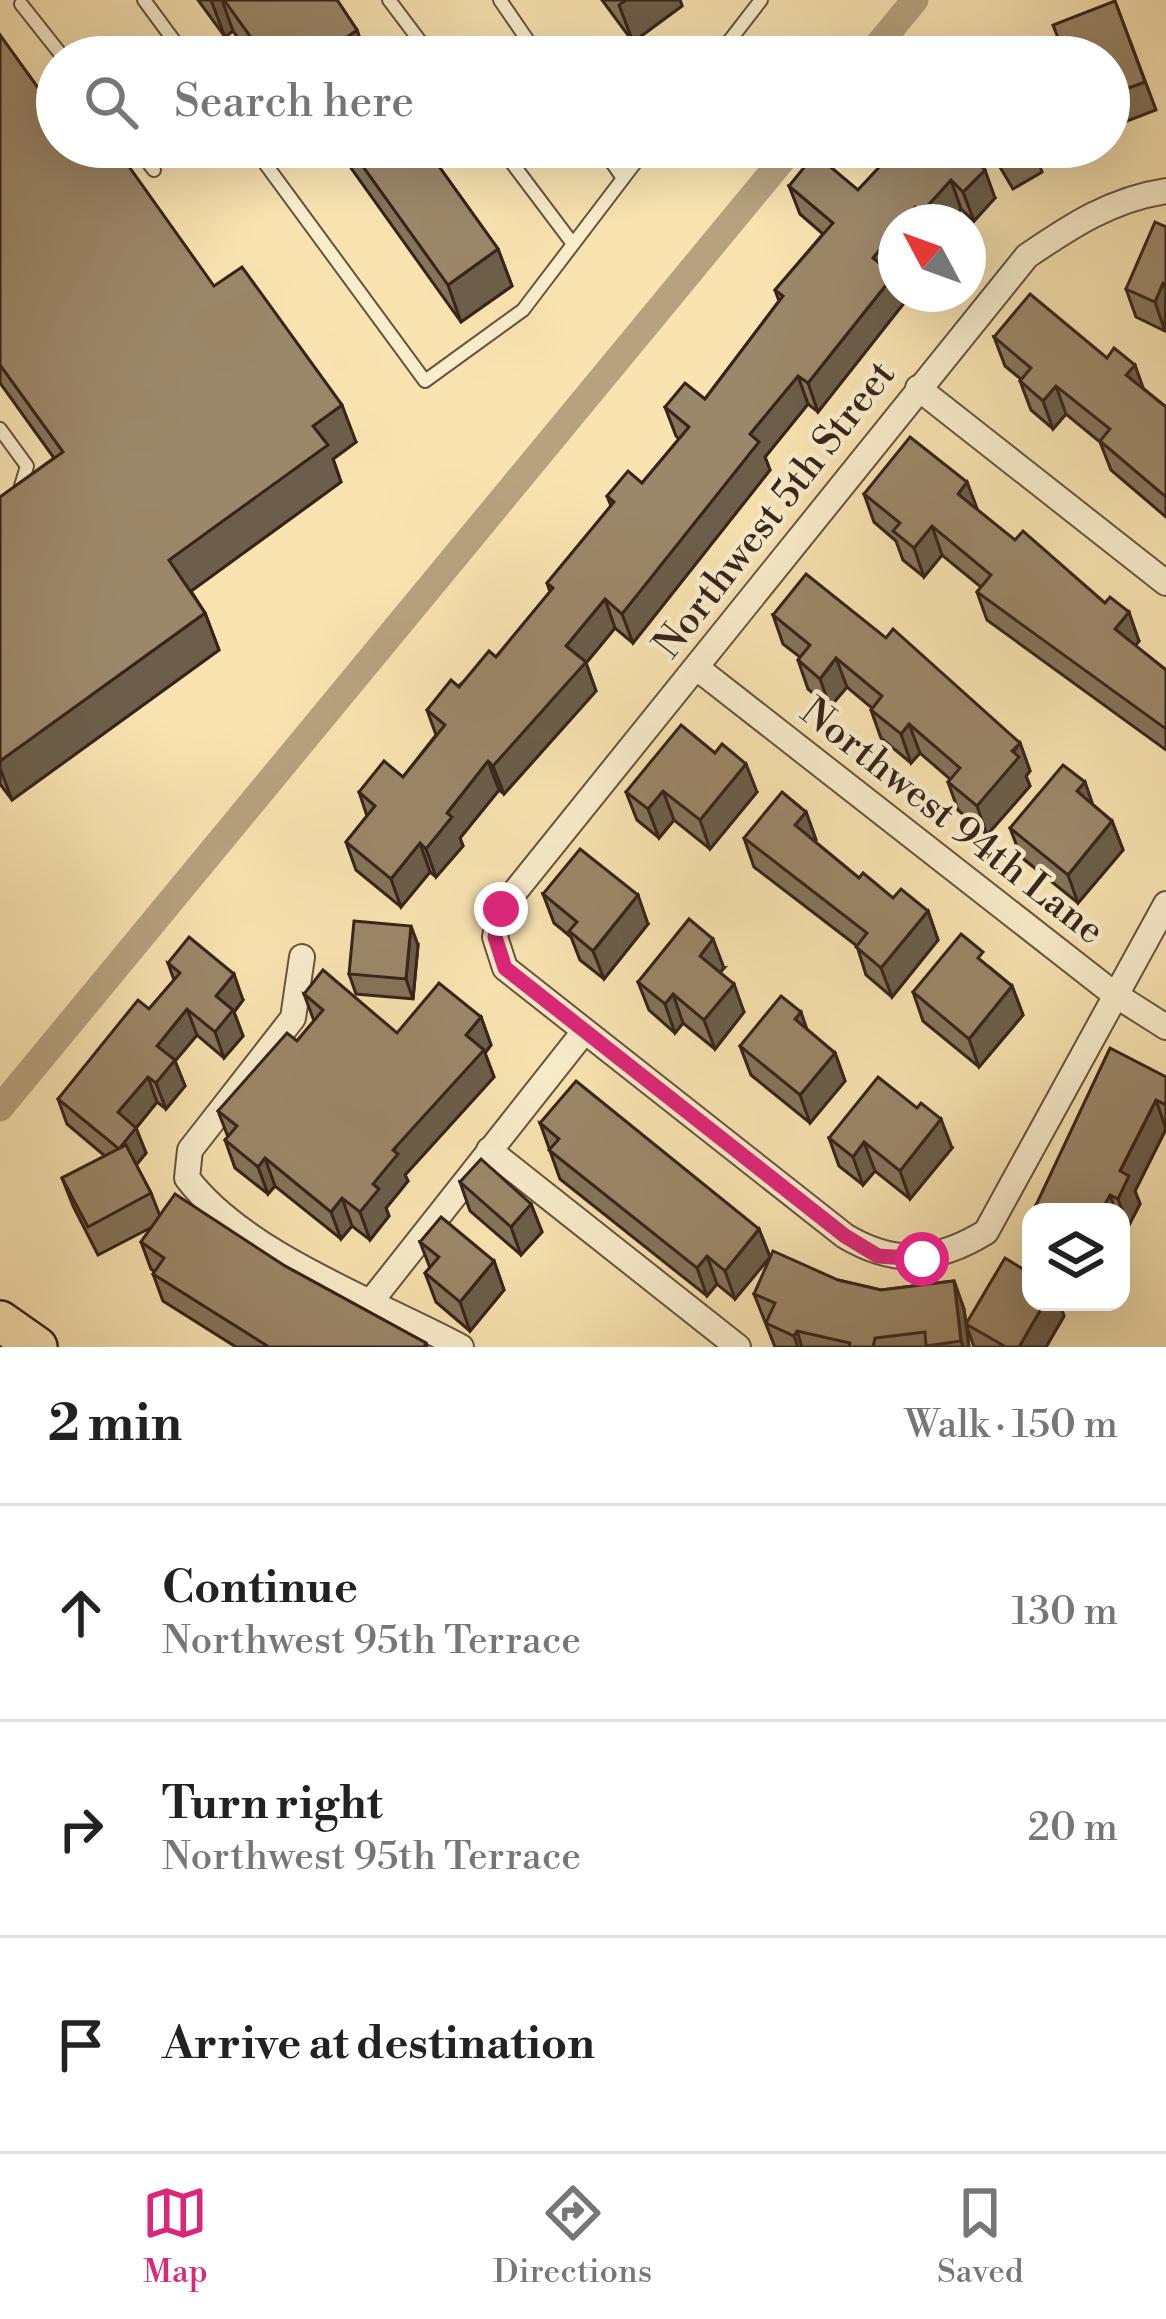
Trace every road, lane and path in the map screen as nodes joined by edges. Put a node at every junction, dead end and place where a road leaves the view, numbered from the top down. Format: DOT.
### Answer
graph roads {
  1 [pos="145,0"];
  2 [pos="389,0"];
  3 [pos="500,0"];
  4 [pos="761,0"];
  5 [pos="21,4"];
  6 [pos="46,36"];
  7 [pos="171,36"];
  8 [pos="416,36"];
  9 [pos="525,36"];
  10 [pos="733,36"];
  11 [pos="268,168"];
  12 [pos="516,168"];
  13 [pos="616,168"];
  14 [pos="631,168"];
  15 [pos="623,178"];
  16 [pos="1166,191"];
  17 [pos="573,244"];
  18 [pos="918,388"];
  19 [pos="0,429"];
  20 [pos="0,510"];
  21 [pos="1166,583"];
  22 [pos="697,668"];
  23 [pos="1166,904"];
  24 [pos="302,957"];
  25 [pos="1114,994"];
  26 [pos="1166,1027"];
  27 [pos="583,1033"];
  28 [pos="489,1150"];
  29 [pos="372,1300"];
  30 [pos="0,1321"];
  31 [pos="37,1347"];
  32 [pos="461,1347"];
  33 [pos="738,1347"];
  1 -- 7 [label="lane"];
  2 -- 8 [label="lane"];
  3 -- 9 [label="lane"];
  4 -- 10 [label="lane"];
  5 -- 6 [label="lane"];
  11 -- 17 [label="lane"];
  12 -- 17 [label="lane"];
  13 -- 15 [label="lane"];
  14 -- 15 [label="lane"];
  15 -- 17 [label="lane"];
  16 -- 18 [label="street, Northwest 5th Street"];
  18 -- 21 [label="street"];
  18 -- 22 [label="street, Northwest 5th Street"];
  19 -- 20 [label="lane"];
  22 -- 25 [label="street, Northwest 94th Lane"];
  22 -- 27 [label="street, Northwest 5th Street"];
  23 -- 25 [label="street"];
  24 -- 29 [label="street"];
  25 -- 26 [label="street, Northwest 94th Lane"];
  25 -- 27 [label="street"];
  27 -- 28 [label="street"];
  28 -- 29 [label="street"];
  28 -- 33 [label="street"];
  29 -- 32 [label="street"];
  30 -- 31 [label="main road"];
}
